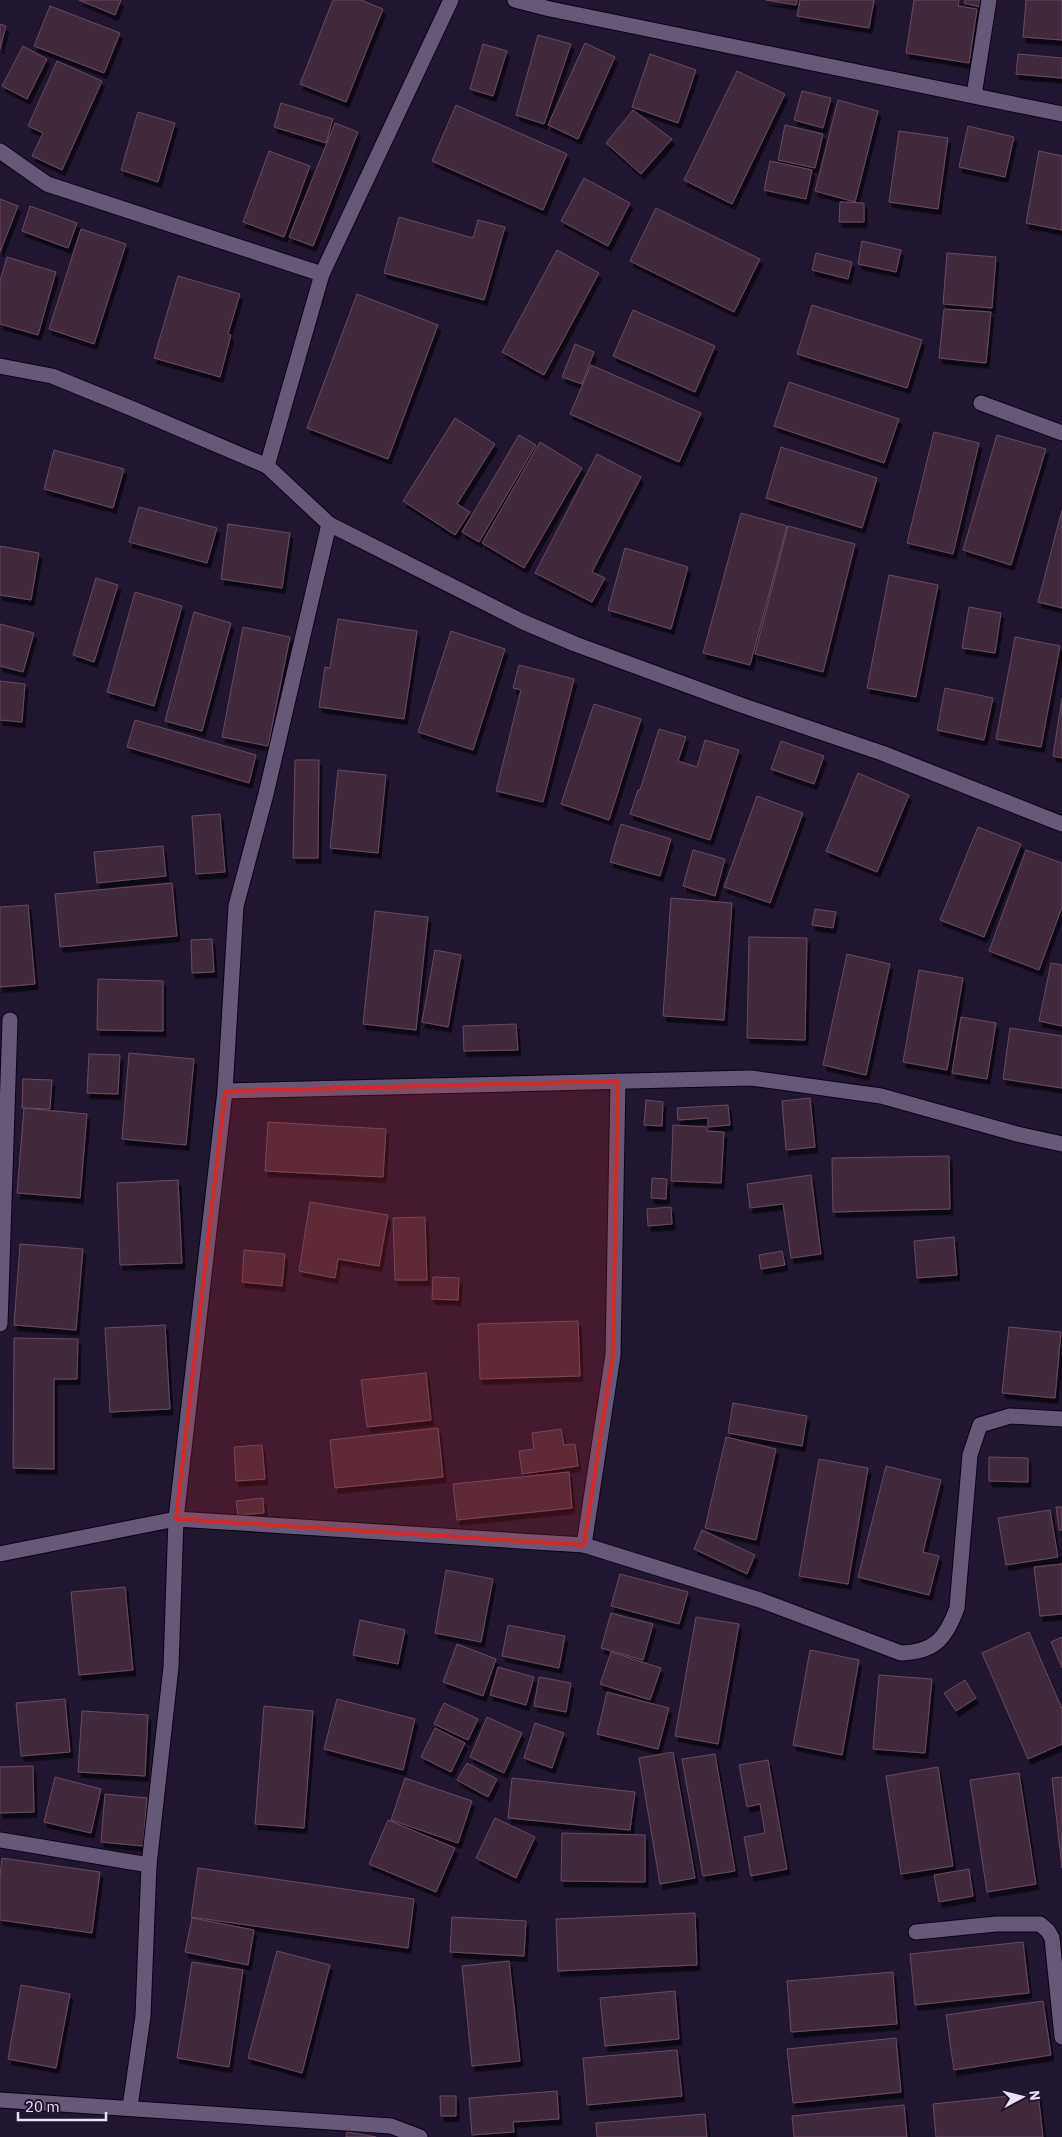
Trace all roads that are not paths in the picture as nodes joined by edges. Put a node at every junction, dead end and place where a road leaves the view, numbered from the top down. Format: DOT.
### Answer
graph roads {
  1 [pos="452,0"];
  2 [pos="515,0"];
  3 [pos="989,0"];
  4 [pos="974,96"];
  5 [pos="1062,114"];
  6 [pos="0,151"];
  7 [pos="322,274"];
  8 [pos="0,366"];
  9 [pos="981,403"];
  10 [pos="1062,433"];
  11 [pos="268,466"];
  12 [pos="329,524"];
  13 [pos="1062,824"];
  14 [pos="10,1020"];
  15 [pos="618,1081"];
  16 [pos="225,1091"];
  17 [pos="1062,1144"];
  18 [pos="0,1324"];
  19 [pos="1062,1419"];
  20 [pos="176,1519"];
  21 [pos="584,1545"];
  22 [pos="0,1554"];
  23 [pos="0,1840"];
  24 [pos="149,1865"];
  25 [pos="916,1932"];
  26 [pos="1062,2037"];
  27 [pos="0,2100"];
  28 [pos="130,2107"];
  29 [pos="420,2137"];
  1 -- 7 [label="street"];
  2 -- 4 [label="street"];
  3 -- 4 [label="street"];
  4 -- 5 [label="street"];
  6 -- 7 [label="street"];
  7 -- 11 [label="street"];
  8 -- 11 [label="street"];
  9 -- 10 [label="street"];
  11 -- 12 [label="street"];
  12 -- 13 [label="street"];
  12 -- 16 [label="street"];
  14 -- 18 [label="street"];
  15 -- 16 [label="street"];
  15 -- 17 [label="street"];
  15 -- 21 [label="street"];
  16 -- 20 [label="street"];
  19 -- 21 [label="street"];
  20 -- 21 [label="street"];
  20 -- 22 [label="street"];
  20 -- 24 [label="street"];
  23 -- 24 [label="street"];
  24 -- 28 [label="street"];
  25 -- 26 [label="street"];
  27 -- 28 [label="street"];
  28 -- 29 [label="street"];
}
